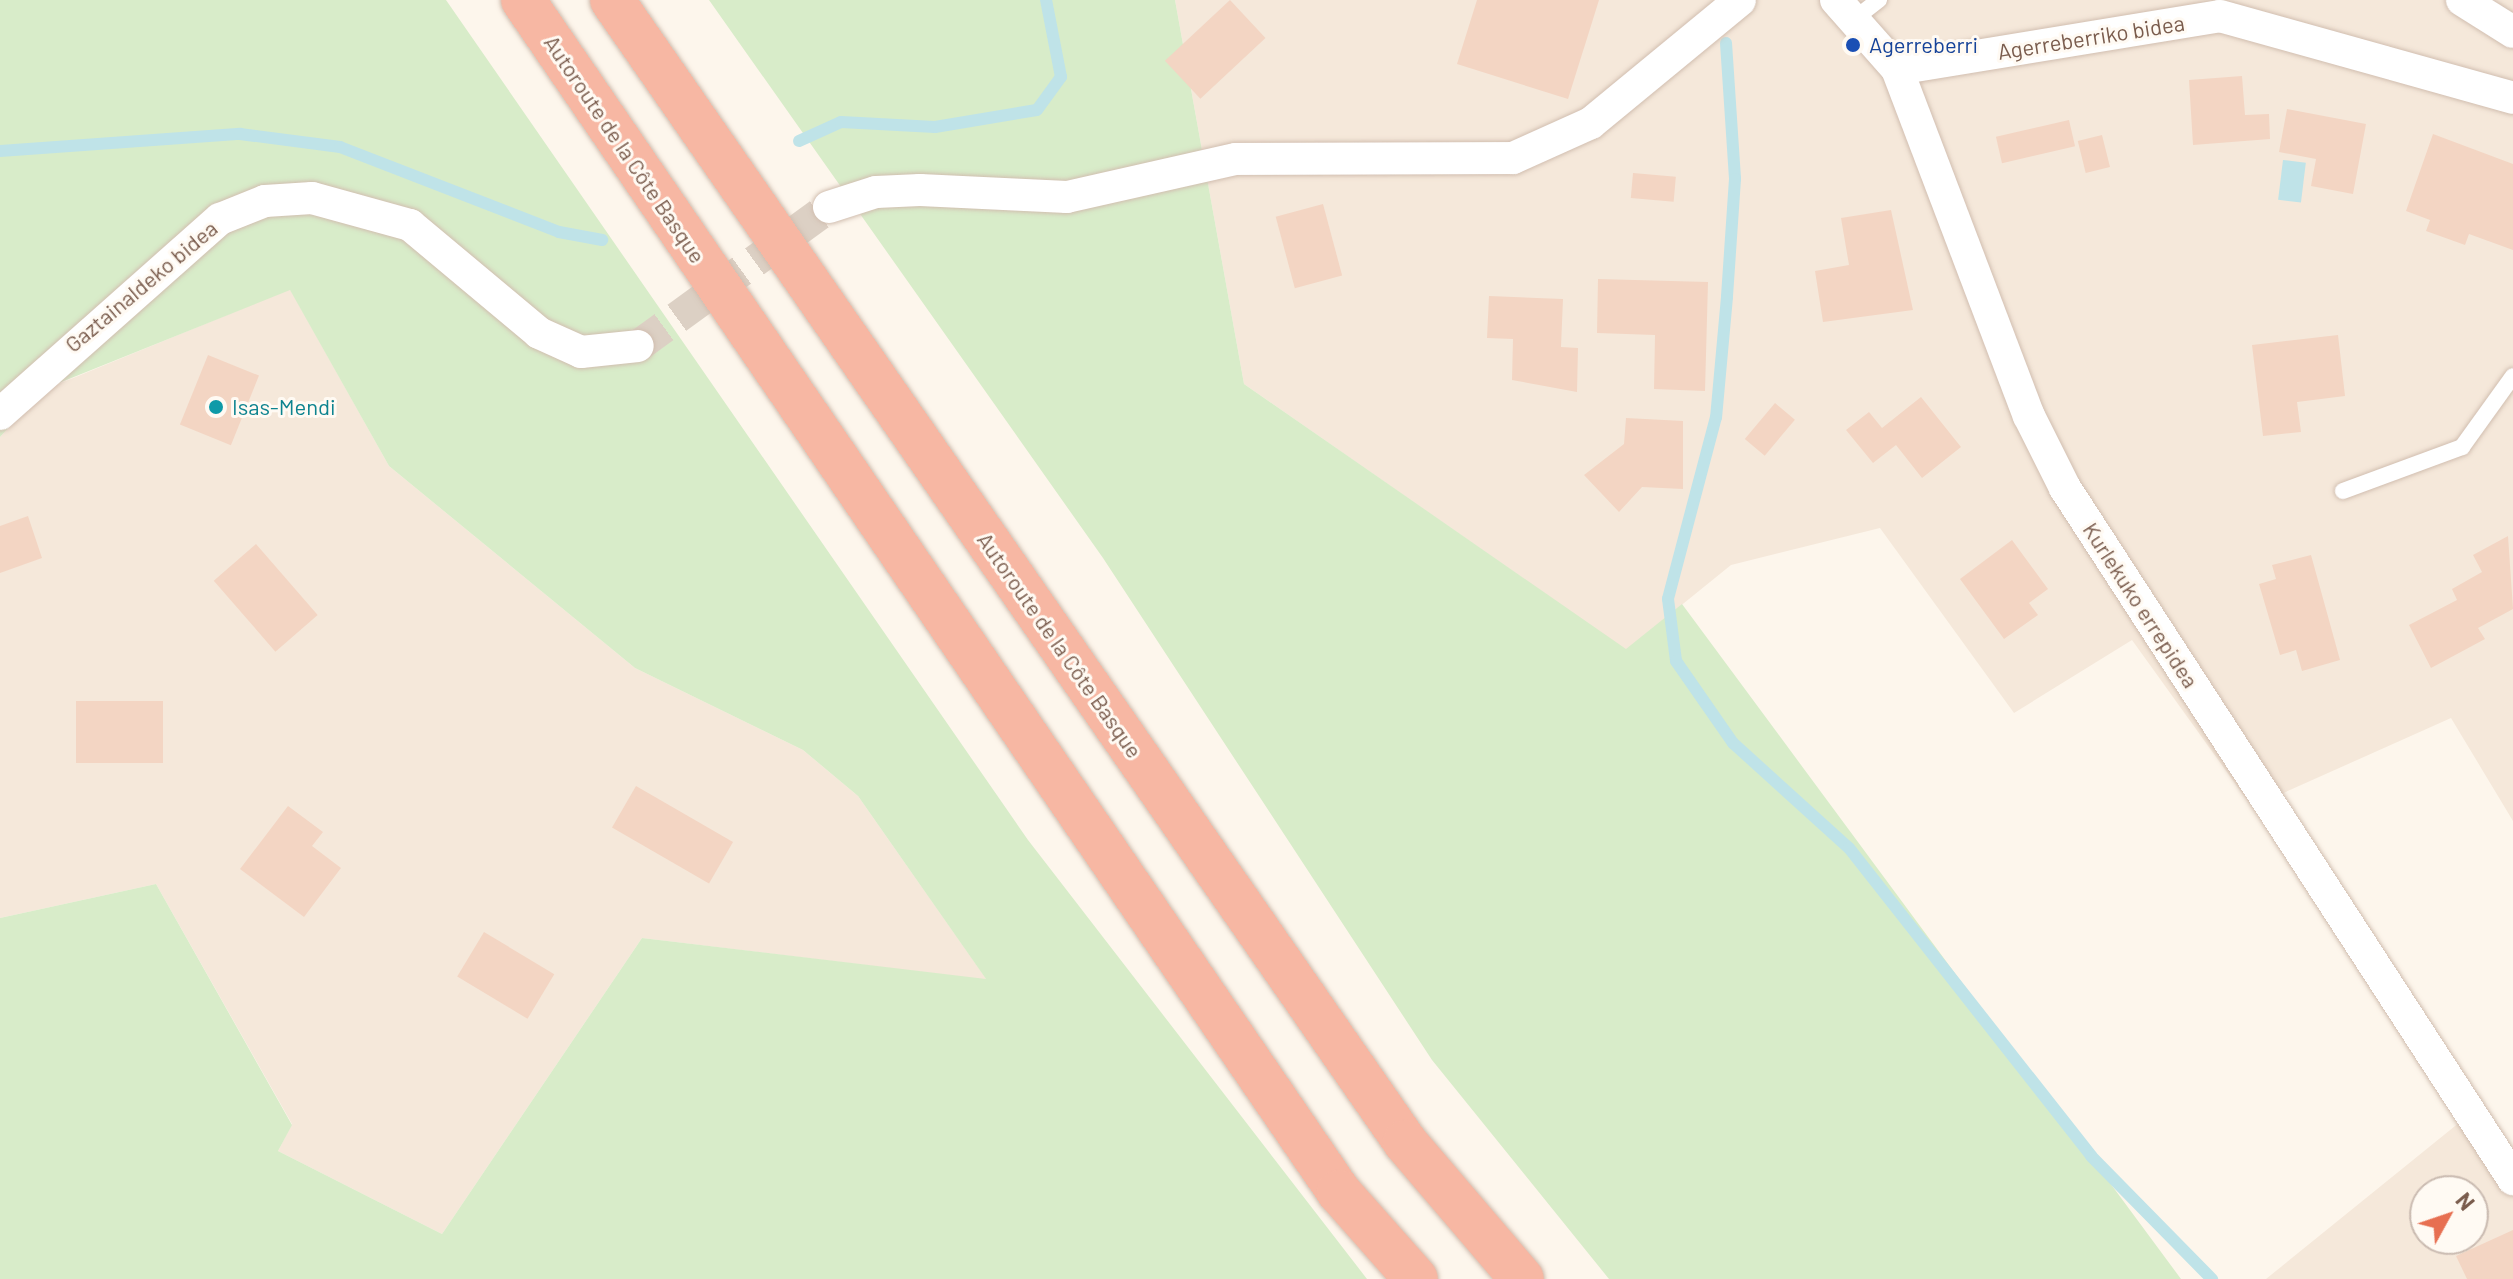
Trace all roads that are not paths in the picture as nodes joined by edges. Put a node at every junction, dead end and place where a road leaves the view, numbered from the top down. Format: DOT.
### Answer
graph roads {
  1 [pos="523,0"];
  2 [pos="612,0"];
  3 [pos="1740,0"];
  4 [pos="2462,0"];
  5 [pos="1858,6"];
  6 [pos="2513,32"];
  7 [pos="1897,69"];
  8 [pos="2513,98"];
  9 [pos="829,207"];
  10 [pos="638,346"];
  11 [pos="2513,376"];
  12 [pos="0,414"];
  13 [pos="2343,491"];
  14 [pos="2513,1179"];
  15 [pos="1416,1279"];
  16 [pos="1522,1279"];
  1 -- 15 [label="highway, Autoroute de la Côte Basque"];
  2 -- 16 [label="highway, Autoroute de la Côte Basque"];
  3 -- 9 [label="street"];
  4 -- 6 [label="street"];
  5 -- 7 [label="street, Kurlekuko errepidea"];
  7 -- 8 [label="street, Agerreberriko bidea"];
  7 -- 14 [label="street, Kurlekuko errepidea"];
  10 -- 12 [label="street, Gaztainaldeko bidea"];
  11 -- 13 [label="lane"];
}
